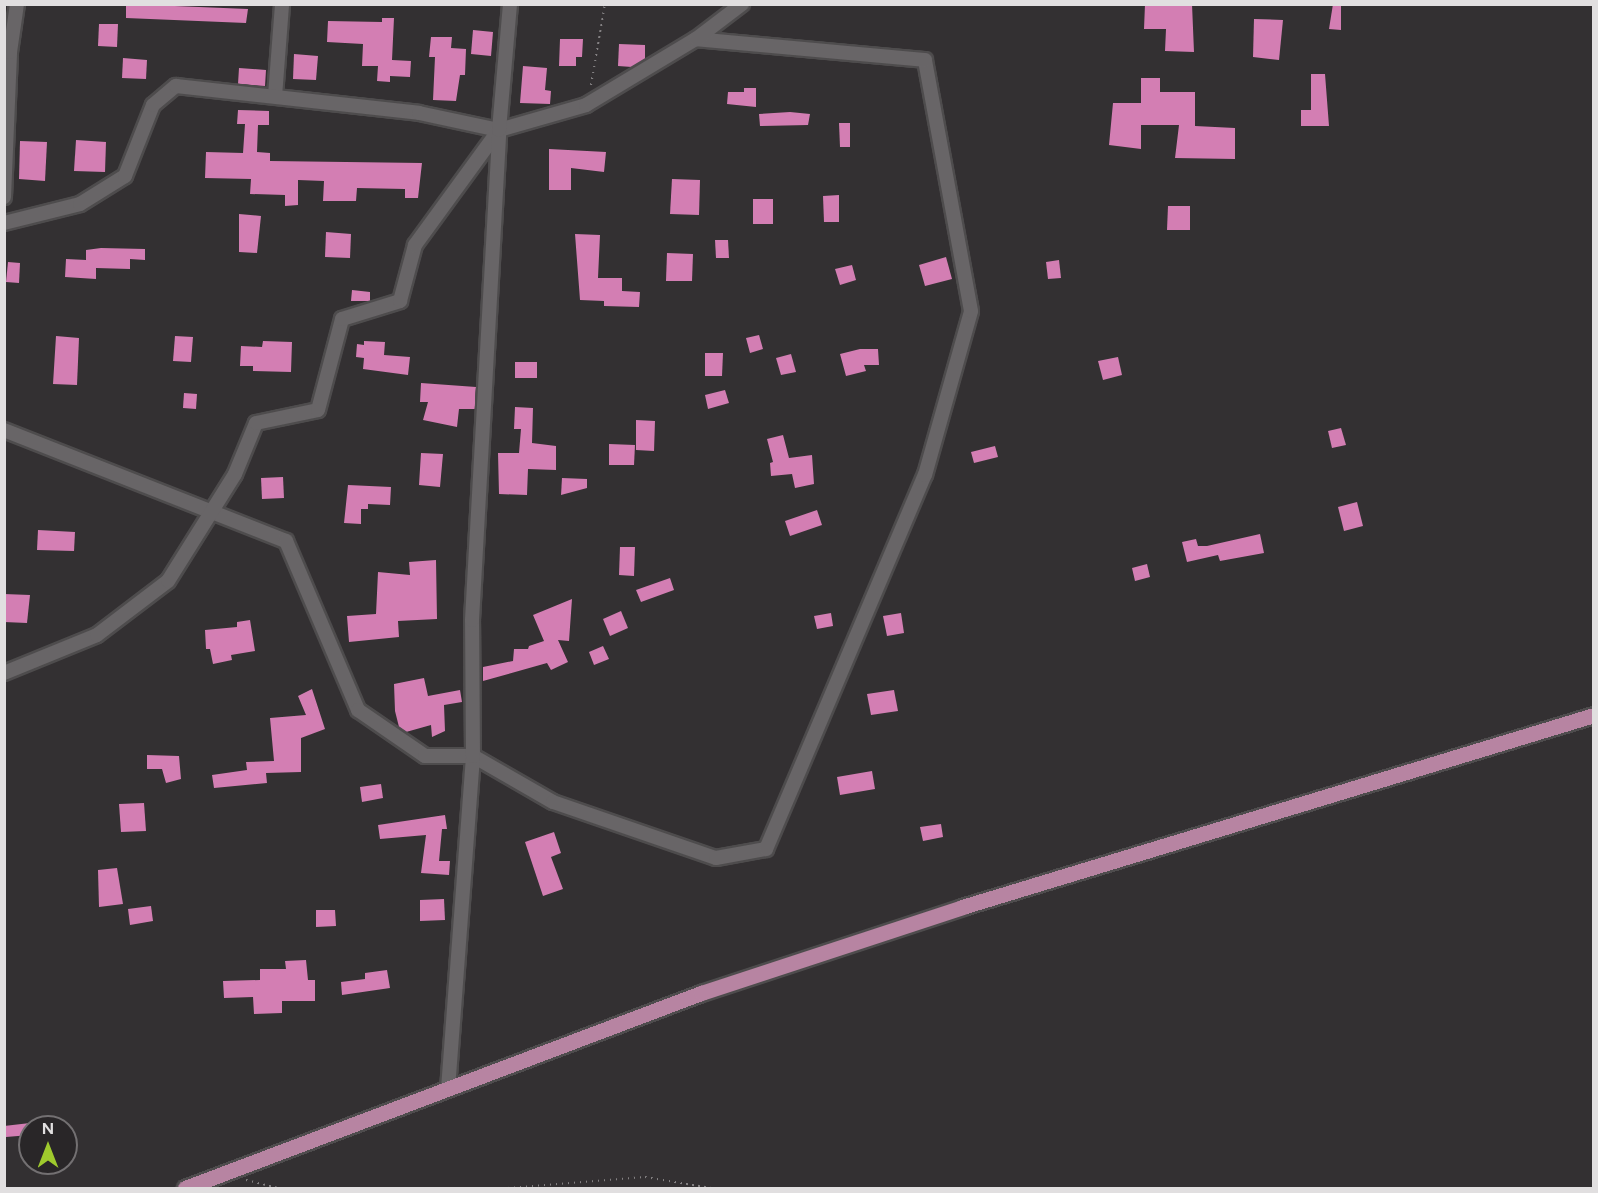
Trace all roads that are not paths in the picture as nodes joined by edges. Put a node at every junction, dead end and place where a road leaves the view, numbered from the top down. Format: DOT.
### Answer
graph roads {
  1 [pos="16,4"];
  2 [pos="282,4"];
  3 [pos="510,4"];
  4 [pos="742,4"];
  5 [pos="696,39"];
  6 [pos="275,96"];
  7 [pos="499,130"];
  8 [pos="4,197"];
  9 [pos="4,223"];
  10 [pos="4,430"];
  11 [pos="215,510"];
  12 [pos="4,673"];
  13 [pos="1593,715"];
  14 [pos="473,756"];
  15 [pos="448,1089"];
  16 [pos="185,1188"];
  1 -- 8 [label="street"];
  2 -- 6 [label="street"];
  3 -- 7 [label="street"];
  4 -- 5 [label="street"];
  5 -- 7 [label="street"];
  5 -- 14 [label="street"];
  6 -- 7 [label="street"];
  6 -- 9 [label="street"];
  7 -- 11 [label="street"];
  7 -- 14 [label="street"];
  10 -- 11 [label="street"];
  11 -- 12 [label="street"];
  11 -- 14 [label="street"];
  13 -- 15 [label="main road"];
  14 -- 15 [label="street"];
  15 -- 16 [label="main road"];
}
